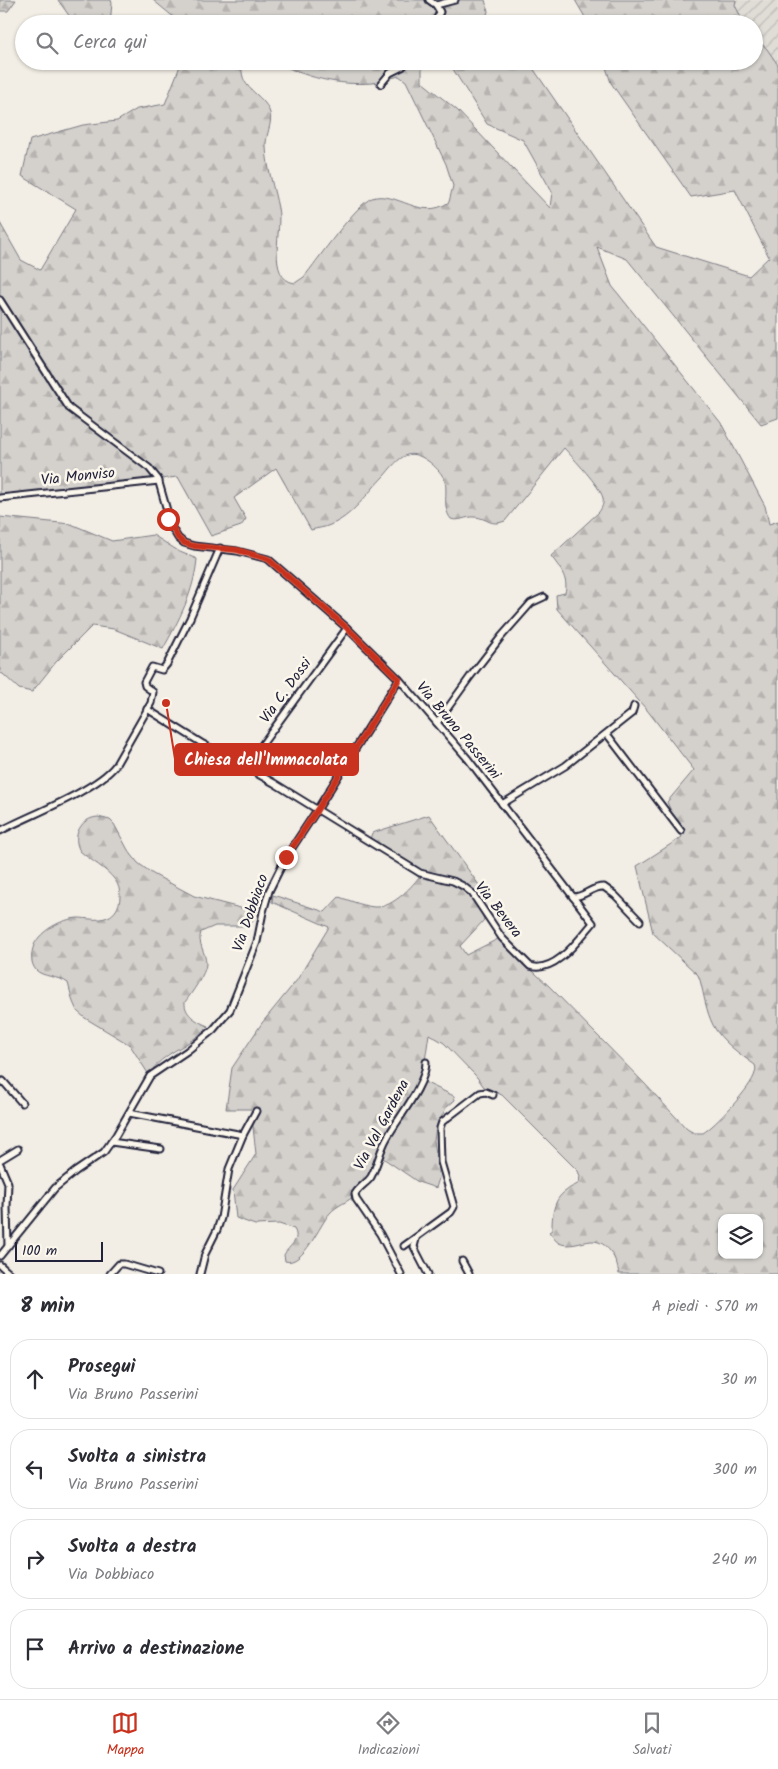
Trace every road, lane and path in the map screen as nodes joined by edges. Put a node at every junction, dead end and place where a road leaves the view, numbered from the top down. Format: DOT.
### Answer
graph roads {
  1 [pos="429,0"];
  2 [pos="455,0"];
  3 [pos="436,4"];
  4 [pos="438,15"];
  5 [pos="396,70"];
  6 [pos="381,84"];
  7 [pos="0,300"];
  8 [pos="159,481"];
  9 [pos="0,498"];
  10 [pos="220,548"];
  11 [pos="544,597"];
  12 [pos="347,628"];
  13 [pos="399,679"];
  14 [pos="634,706"];
  15 [pos="148,709"];
  16 [pos="437,723"];
  17 [pos="607,734"];
  18 [pos="245,768"];
  19 [pos="502,804"];
  20 [pos="317,810"];
  21 [pos="0,831"];
  22 [pos="681,831"];
  23 [pos="573,897"];
  24 [pos="640,921"];
  25 [pos="593,923"];
  26 [pos="426,1062"];
  27 [pos="0,1083"];
  28 [pos="493,1096"];
  29 [pos="22,1103"];
  30 [pos="256,1111"];
  31 [pos="129,1113"];
  32 [pos="243,1135"];
  33 [pos="111,1142"];
  34 [pos="18,1149"];
  35 [pos="161,1149"];
  36 [pos="0,1162"];
  37 [pos="2,1174"];
  38 [pos="417,1237"];
  39 [pos="8,1246"];
  40 [pos="404,1246"];
  41 [pos="0,1256"];
  42 [pos="462,1261"];
  43 [pos="0,1265"];
  44 [pos="10,1274"];
  45 [pos="110,1274"];
  46 [pos="158,1274"];
  47 [pos="200,1274"];
  48 [pos="401,1274"];
  49 [pos="428,1274"];
  50 [pos="469,1274"];
  1 -- 3 [label="street"];
  2 -- 3 [label="street"];
  3 -- 4 [label="street"];
  5 -- 6 [label="street"];
  7 -- 8 [label="street, Via Bruno Passerini"];
  8 -- 9 [label="street, Via Monviso"];
  8 -- 10 [label="street, Via Bruno Passerini"];
  10 -- 12 [label="street, Via Bruno Passerini"];
  10 -- 15 [label="street"];
  11 -- 16 [label="street"];
  12 -- 13 [label="street, Via Bruno Passerini"];
  12 -- 18 [label="street, Via C. Dossi"];
  13 -- 16 [label="street, Via Bruno Passerini"];
  13 -- 20 [label="street, Via Dobbiaco"];
  14 -- 17 [label="street"];
  15 -- 18 [label="street"];
  15 -- 21 [label="street"];
  16 -- 19 [label="street, Via Bruno Passerini"];
  17 -- 19 [label="street"];
  17 -- 22 [label="street"];
  18 -- 20 [label="street"];
  19 -- 23 [label="street, Via Bruno Passerini"];
  20 -- 25 [label="street, Via Bevera"];
  20 -- 31 [label="street, Via Dobbiaco"];
  23 -- 24 [label="street"];
  23 -- 25 [label="street, Via Bruno Passerini"];
  26 -- 48 [label="street, Via Val Gardena"];
  27 -- 29 [label="street"];
  28 -- 38 [label="street"];
  30 -- 32 [label="street"];
  31 -- 32 [label="street"];
  31 -- 33 [label="street, Via Dobbiaco"];
  32 -- 47 [label="street"];
  33 -- 35 [label="street"];
  33 -- 39 [label="street, Via Dobbiaco"];
  34 -- 36 [label="street"];
  36 -- 37 [label="street"];
  37 -- 39 [label="street"];
  38 -- 40 [label="street"];
  38 -- 49 [label="street"];
  39 -- 41 [label="street, Via Dobbiaco"];
  42 -- 50 [label="street"];
  43 -- 44 [label="street"];
  45 -- 46 [label="street"];
}
